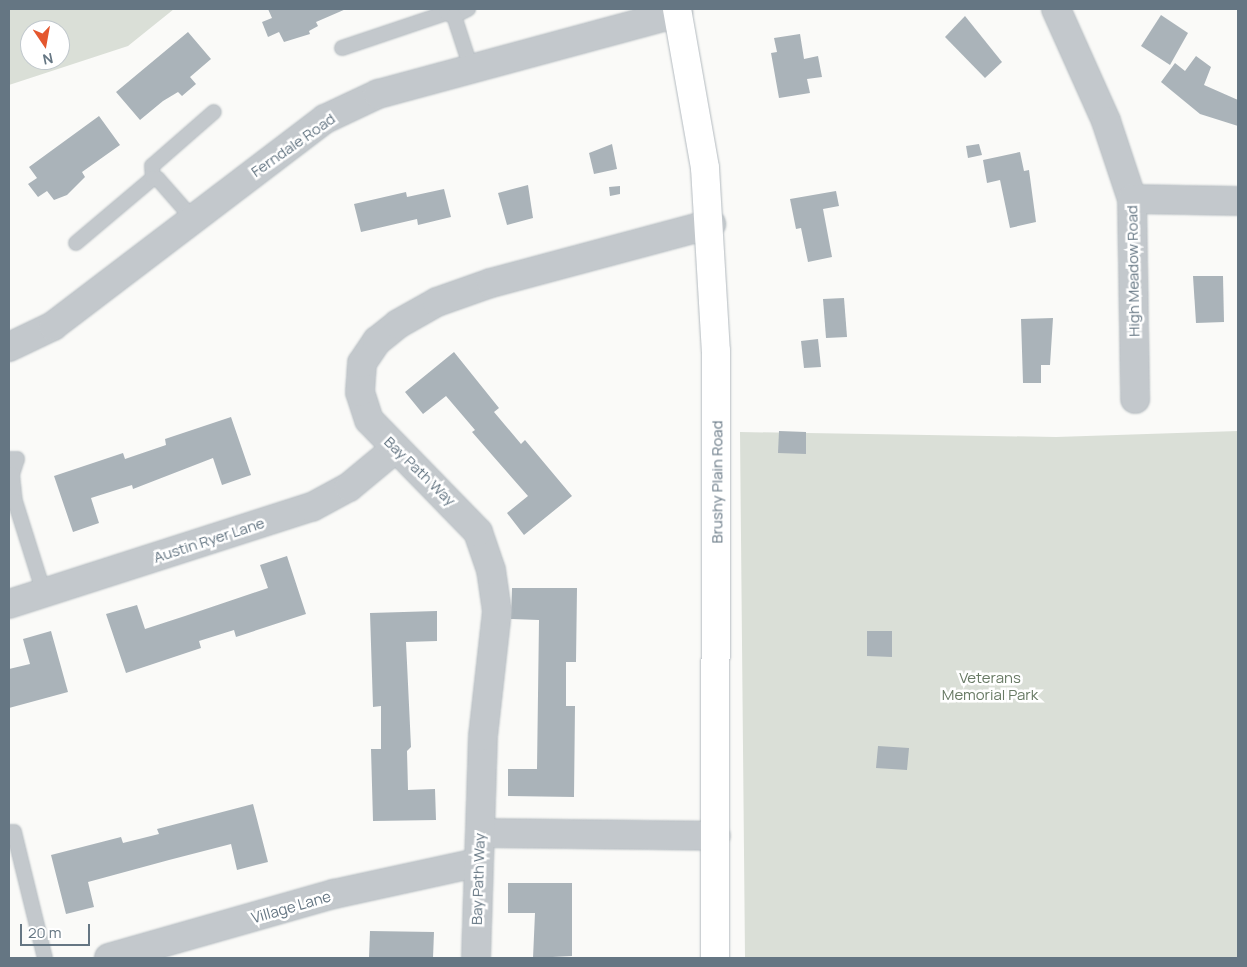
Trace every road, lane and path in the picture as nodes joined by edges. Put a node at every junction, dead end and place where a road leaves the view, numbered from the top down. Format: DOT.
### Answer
graph roads {
  1 [pos="468,9"];
  2 [pos="1056,9"];
  3 [pos="677,11"];
  4 [pos="454,16"];
  5 [pos="342,48"];
  6 [pos="472,71"];
  7 [pos="214,112"];
  8 [pos="152,178"];
  9 [pos="1132,199"];
  10 [pos="1238,201"];
  11 [pos="194,220"];
  12 [pos="711,224"];
  13 [pos="76,243"];
  14 [pos="9,347"];
  15 [pos="1135,399"];
  16 [pos="394,449"];
  17 [pos="9,459"];
  18 [pos="44,593"];
  19 [pos="9,604"];
  20 [pos="9,832"];
  21 [pos="480,833"];
  22 [pos="716,836"];
  23 [pos="476,863"];
  24 [pos="45,958"];
  25 [pos="109,958"];
  26 [pos="476,958"];
  27 [pos="715,958"];
  1 -- 4 [label="lane"];
  2 -- 9 [label="street, High Meadow Road"];
  3 -- 6 [label="street, Ferndale Road"];
  3 -- 12 [label="main road, Brushy Plain Road"];
  4 -- 5 [label="lane"];
  4 -- 6 [label="lane"];
  6 -- 11 [label="street, Ferndale Road"];
  7 -- 8 [label="lane"];
  8 -- 11 [label="lane"];
  8 -- 13 [label="lane"];
  9 -- 10 [label="street"];
  9 -- 15 [label="street, High Meadow Road"];
  11 -- 14 [label="street, Ferndale Road"];
  12 -- 16 [label="street, Bay Path Way"];
  12 -- 22 [label="main road, Brushy Plain Road"];
  16 -- 18 [label="street, Austin Ryer Lane"];
  16 -- 21 [label="street, Bay Path Way"];
  17 -- 18 [label="lane"];
  18 -- 19 [label="street, Austin Ryer Lane"];
  20 -- 24 [label="lane"];
  21 -- 22 [label="street"];
  21 -- 23 [label="street, Bay Path Way"];
  22 -- 27 [label="main road, Brushy Plain Road"];
  23 -- 25 [label="street, Village Lane"];
  23 -- 26 [label="street, Bay Path Way"];
}
